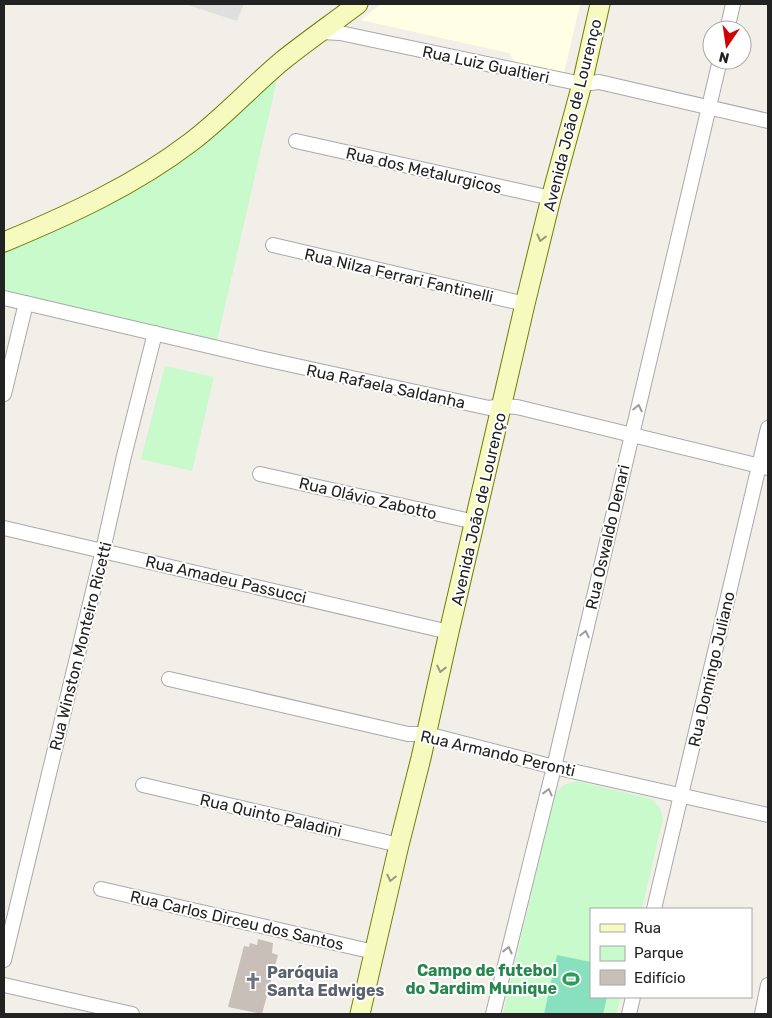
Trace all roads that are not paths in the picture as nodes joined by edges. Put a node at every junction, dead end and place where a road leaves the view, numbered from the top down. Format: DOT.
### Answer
graph roads {
  1 [pos="358,4"];
  2 [pos="600,4"];
  3 [pos="733,4"];
  4 [pos="729,20"];
  5 [pos="321,32"];
  6 [pos="718,70"];
  7 [pos="582,84"];
  8 [pos="709,107"];
  9 [pos="768,121"];
  10 [pos="296,141"];
  11 [pos="551,198"];
  12 [pos="4,242"];
  13 [pos="273,245"];
  14 [pos="4,298"];
  15 [pos="26,303"];
  16 [pos="525,304"];
  17 [pos="155,333"];
  18 [pos="4,394"];
  19 [pos="502,406"];
  20 [pos="768,428"];
  21 [pos="631,435"];
  22 [pos="764,467"];
  23 [pos="260,474"];
  24 [pos="475,522"];
  25 [pos="4,528"];
  26 [pos="103,550"];
  27 [pos="449,632"];
  28 [pos="169,678"];
  29 [pos="427,734"];
  30 [pos="554,766"];
  31 [pos="143,785"];
  32 [pos="681,795"];
  33 [pos="768,815"];
  34 [pos="399,845"];
  35 [pos="101,889"];
  36 [pos="654,908"];
  37 [pos="374,952"];
  38 [pos="4,960"];
  39 [pos="4,985"];
  40 [pos="768,986"];
  41 [pos="633,998"];
  42 [pos="132,1014"];
  43 [pos="360,1014"];
  44 [pos="493,1014"];
  45 [pos="629,1014"];
  46 [pos="762,1014"];
  1 -- 5 [label="street"];
  2 -- 7 [label="street, Avenida João de Lourenço"];
  3 -- 4 [label="street"];
  5 -- 7 [label="street, Rua Luiz Gualtieri"];
  5 -- 12 [label="street"];
  6 -- 8 [label="street, Rua Oswaldo Denari"];
  7 -- 8 [label="street, Rua Luiz Gualtieri"];
  7 -- 11 [label="street, Avenida João de Lourenço"];
  8 -- 9 [label="street, Rua Luiz Gualtieri"];
  21 -- 8 [label="street, Rua Oswaldo Denari, one-way"];
  10 -- 11 [label="street, Rua dos Metalurgicos"];
  11 -- 16 [label="street, Avenida João de Lourenço, one-way"];
  13 -- 16 [label="street, Rua Nilza Ferrari Fantinelli"];
  14 -- 15 [label="street, Rua Rafaela Saldanha"];
  15 -- 17 [label="street, Rua Rafaela Saldanha"];
  15 -- 18 [label="street"];
  16 -- 19 [label="street, Avenida João de Lourenço"];
  17 -- 19 [label="street, Rua Rafaela Saldanha"];
  17 -- 26 [label="street, Rua Winston Monteiro Ricetti"];
  19 -- 21 [label="street, Rua Rafaela Saldanha"];
  19 -- 24 [label="street, Avenida João de Lourenço"];
  20 -- 22 [label="street, Rua Domingo Juliano"];
  21 -- 22 [label="street, Rua Rafaela Saldanha"];
  30 -- 21 [label="street, Rua Oswaldo Denari, one-way"];
  22 -- 32 [label="street, Rua Domingo Juliano"];
  23 -- 24 [label="street, Rua Olávio Zabotto"];
  24 -- 27 [label="street, Avenida João de Lourenço"];
  25 -- 26 [label="street, Rua Amadeu Passucci"];
  26 -- 27 [label="street, Rua Amadeu Passucci"];
  26 -- 38 [label="street, Rua Winston Monteiro Ricetti"];
  27 -- 29 [label="street, Avenida João de Lourenço, one-way"];
  28 -- 29 [label="street, Rua Armando Peronti"];
  29 -- 30 [label="street, Rua Armando Peronti"];
  29 -- 34 [label="street, Avenida João de Lourenço"];
  30 -- 32 [label="street, Rua Armando Peronti"];
  44 -- 30 [label="street, Rua Oswaldo Denari, one-way"];
  31 -- 34 [label="street, Rua Quinto Paladini"];
  32 -- 33 [label="street, Rua Armando Peronti"];
  32 -- 36 [label="street, Rua Domingo Juliano"];
  34 -- 37 [label="street, Avenida João de Lourenço, one-way"];
  35 -- 37 [label="street, Rua Carlos Dirceu dos Santos"];
  37 -- 43 [label="street, Avenida João de Lourenço"];
  39 -- 42 [label="street"];
  40 -- 46 [label="street"];
  41 -- 45 [label="street"];
}
